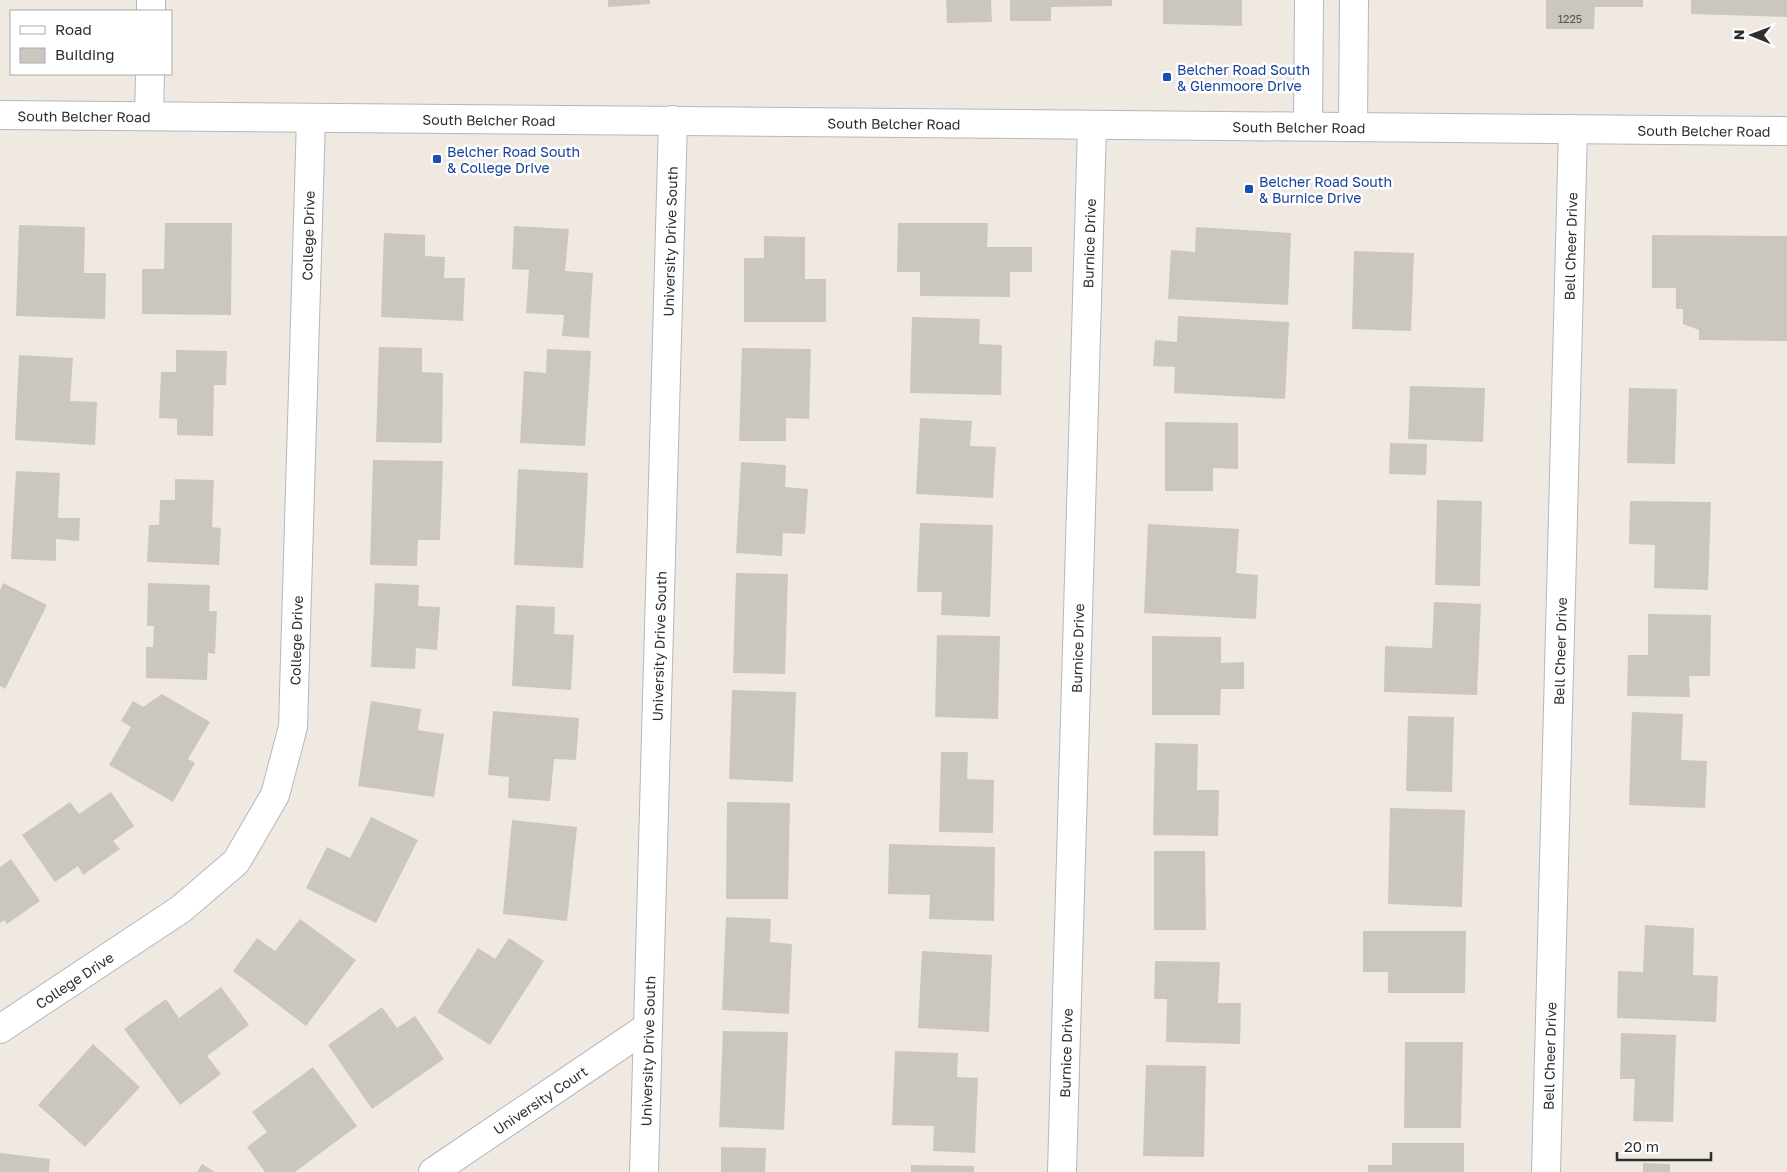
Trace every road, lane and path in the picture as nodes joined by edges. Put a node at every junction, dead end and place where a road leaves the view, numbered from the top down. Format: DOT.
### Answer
graph roads {
  1 [pos="1309,0"];
  2 [pos="1354,0"];
  3 [pos="150,75"];
  4 [pos="0,115"];
  5 [pos="150,116"];
  6 [pos="311,118"];
  7 [pos="673,120"];
  8 [pos="1092,125"];
  9 [pos="1308,126"];
  10 [pos="1353,127"];
  11 [pos="1573,129"];
  12 [pos="1787,131"];
  13 [pos="646,1028"];
  14 [pos="0,1029"];
  15 [pos="432,1172"];
  16 [pos="644,1172"];
  17 [pos="1062,1172"];
  18 [pos="1546,1172"];
  1 -- 9 [label="street"];
  2 -- 10 [label="street"];
  3 -- 5 [label="street"];
  4 -- 5 [label="street, South Belcher Road"];
  5 -- 6 [label="street, South Belcher Road"];
  6 -- 7 [label="street, South Belcher Road"];
  6 -- 14 [label="street, College Drive"];
  7 -- 8 [label="street, South Belcher Road"];
  7 -- 13 [label="street, University Drive South"];
  8 -- 9 [label="street, South Belcher Road"];
  8 -- 17 [label="street, Burnice Drive"];
  9 -- 10 [label="street, South Belcher Road"];
  10 -- 11 [label="street, South Belcher Road"];
  11 -- 12 [label="street, South Belcher Road"];
  11 -- 18 [label="street, Bell Cheer Drive"];
  13 -- 15 [label="street, University Court"];
  13 -- 16 [label="street, University Drive South"];
}
